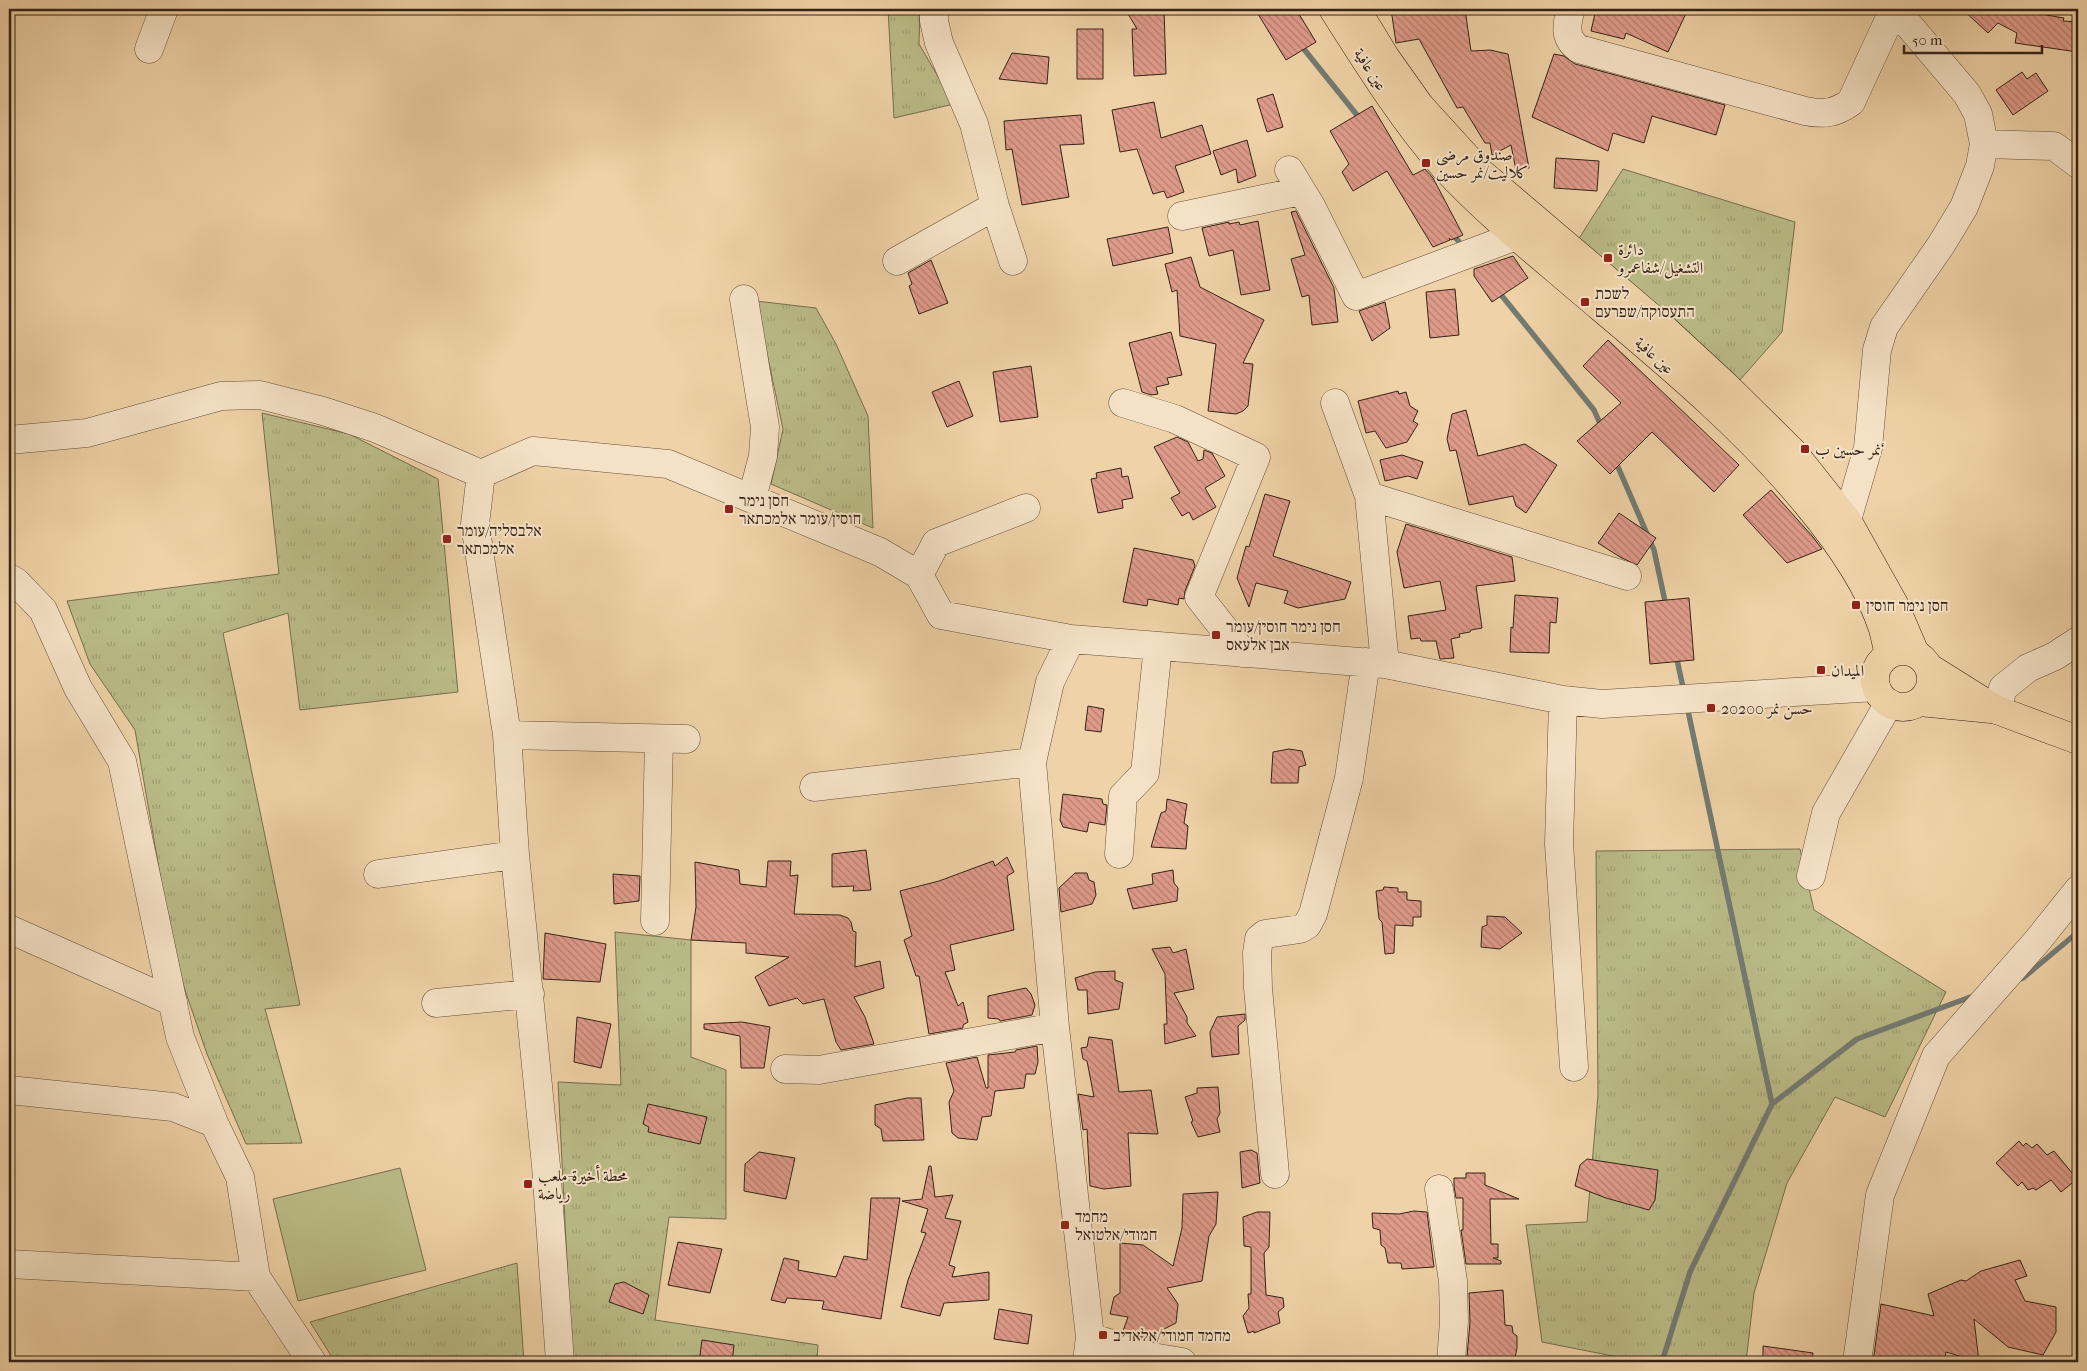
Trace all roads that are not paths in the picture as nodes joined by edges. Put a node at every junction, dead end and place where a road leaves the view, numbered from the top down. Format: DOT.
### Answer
graph roads {
  1 [pos="164,9"];
  2 [pos="934,9"];
  3 [pos="1333,9"];
  4 [pos="1356,9"];
  5 [pos="1571,9"];
  6 [pos="1895,9"];
  7 [pos="149,49"];
  8 [pos="1984,144"];
  9 [pos="2078,164"];
  10 [pos="995,206"];
  11 [pos="1182,216"];
  12 [pos="1516,236"];
  13 [pos="897,261"];
  14 [pos="1013,261"];
  15 [pos="744,299"];
  16 [pos="1123,403"];
  17 [pos="1335,403"];
  18 [pos="9,440"];
  19 [pos="481,474"];
  20 [pos="1369,496"];
  21 [pos="752,498"];
  22 [pos="1026,508"];
  23 [pos="1847,520"];
  24 [pos="919,575"];
  25 [pos="1627,576"];
  26 [pos="9,578"];
  27 [pos="1070,638"];
  28 [pos="2078,641"];
  29 [pos="1158,646"];
  30 [pos="1243,653"];
  31 [pos="1911,658"];
  32 [pos="1376,663"];
  33 [pos="1883,695"];
  34 [pos="1564,700"];
  35 [pos="1920,702"];
  36 [pos="1997,710"];
  37 [pos="507,735"];
  38 [pos="659,739"];
  39 [pos="686,739"];
  40 [pos="2078,740"];
  41 [pos="1032,762"];
  42 [pos="814,787"];
  43 [pos="1119,854"];
  44 [pos="515,855"];
  45 [pos="378,874"];
  46 [pos="1811,876"];
  47 [pos="2078,890"];
  48 [pos="655,921"];
  49 [pos="9,928"];
  50 [pos="530,994"];
  51 [pos="173,1002"];
  52 [pos="436,1003"];
  53 [pos="1055,1027"];
  54 [pos="1574,1067"];
  55 [pos="785,1069"];
  56 [pos="9,1090"];
  57 [pos="214,1123"];
  58 [pos="1275,1174"];
  59 [pos="1439,1190"];
  60 [pos="9,1264"];
  61 [pos="256,1276"];
  62 [pos="1088,1350"];
  63 [pos="312,1362"];
  64 [pos="560,1362"];
  65 [pos="1182,1362"];
  66 [pos="1451,1362"];
  67 [pos="1857,1362"];
  1 -- 7 [label="street"];
  2 -- 10 [label="street"];
  3 -- 12 [label="main road, عين عافية"];
  4 -- 23 [label="main road, عين عافية"];
  5 -- 6 [label="street"];
  6 -- 8 [label="street"];
  8 -- 9 [label="street"];
  8 -- 23 [label="street"];
  10 -- 13 [label="street"];
  10 -- 14 [label="street"];
  11 -- 12 [label="street"];
  12 -- 31 [label="main road, عين عافية"];
  15 -- 21 [label="street"];
  16 -- 30 [label="street"];
  17 -- 20 [label="street"];
  18 -- 19 [label="street"];
  19 -- 21 [label="street"];
  19 -- 37 [label="street"];
  20 -- 25 [label="street"];
  20 -- 32 [label="street"];
  21 -- 24 [label="street"];
  22 -- 24 [label="street"];
  23 -- 31 [label="main road, عين عافية"];
  24 -- 27 [label="street"];
  26 -- 51 [label="street"];
  27 -- 29 [label="street"];
  27 -- 41 [label="street"];
  28 -- 36 [label="street"];
  29 -- 30 [label="street"];
  29 -- 43 [label="street"];
  30 -- 32 [label="street"];
  31 -- 33 [label="main road"];
  31 -- 35 [label="main road"];
  31 -- 36 [label="main road"];
  32 -- 34 [label="street"];
  32 -- 58 [label="street"];
  33 -- 34 [label="street"];
  33 -- 35 [label="main road"];
  33 -- 46 [label="street"];
  34 -- 54 [label="street"];
  35 -- 36 [label="main road"];
  36 -- 40 [label="main road"];
  37 -- 38 [label="street"];
  37 -- 44 [label="street"];
  38 -- 39 [label="street"];
  38 -- 48 [label="street"];
  41 -- 42 [label="street"];
  41 -- 53 [label="street"];
  44 -- 45 [label="street"];
  44 -- 50 [label="street"];
  47 -- 67 [label="street"];
  49 -- 51 [label="street"];
  50 -- 52 [label="street"];
  50 -- 64 [label="street"];
  51 -- 57 [label="street"];
  53 -- 55 [label="street"];
  53 -- 62 [label="street"];
  56 -- 57 [label="street"];
  57 -- 61 [label="street"];
  59 -- 66 [label="street"];
  60 -- 61 [label="street"];
  61 -- 63 [label="street"];
  62 -- 65 [label="street"];
}
